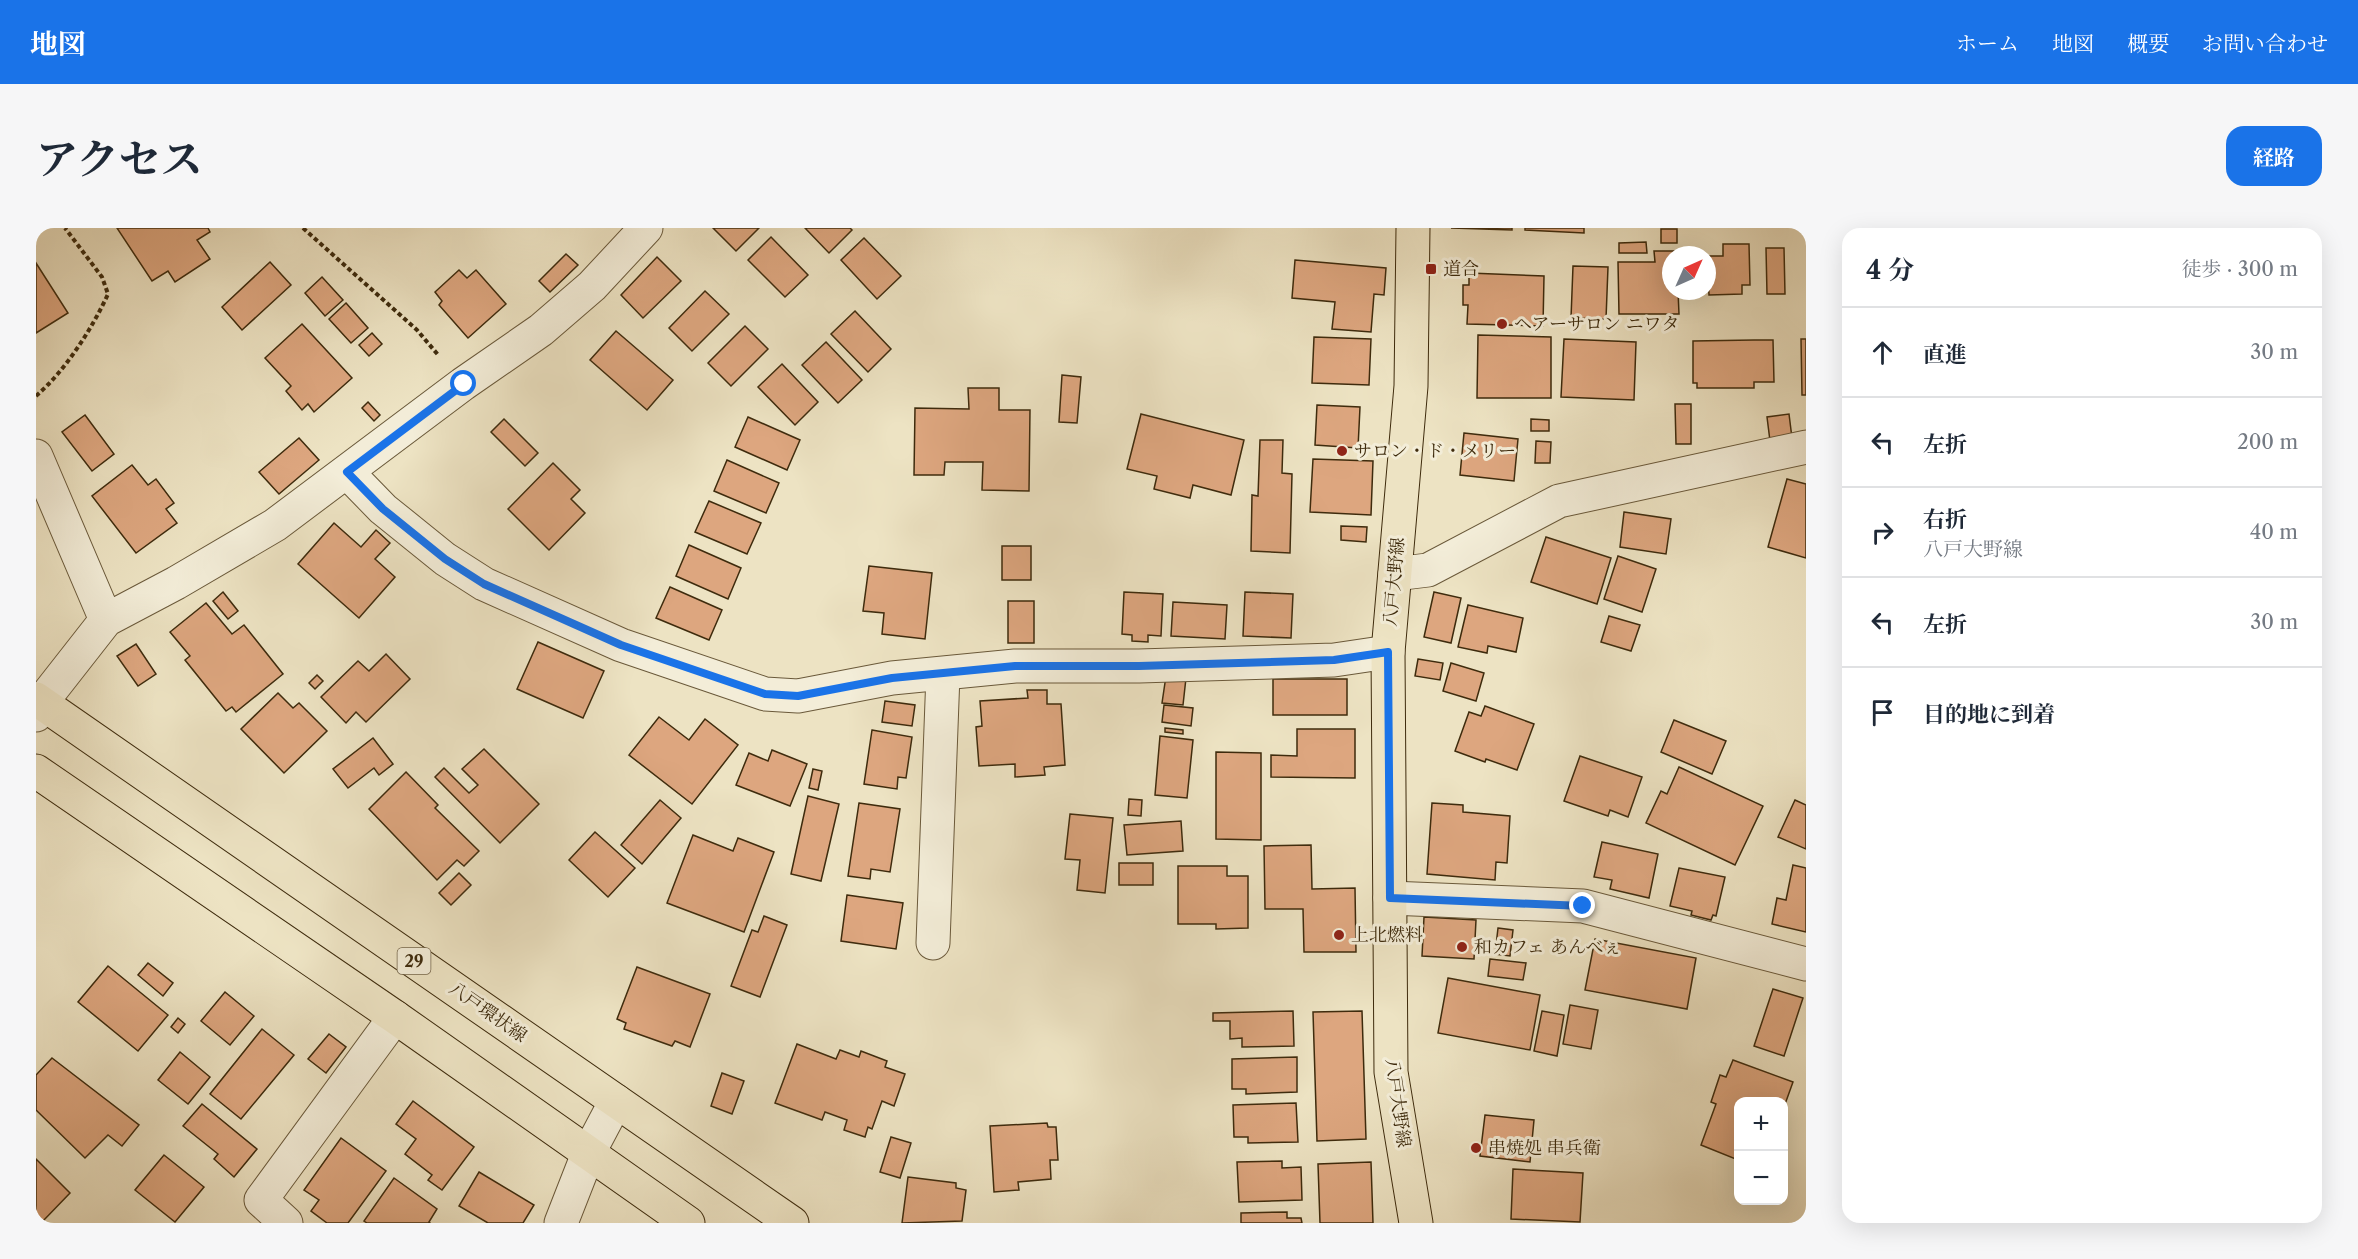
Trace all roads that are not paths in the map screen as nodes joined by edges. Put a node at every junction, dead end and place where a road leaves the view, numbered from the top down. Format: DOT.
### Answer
graph roads {
  1 [pos="646,228"];
  2 [pos="1413,228"];
  3 [pos="1806,447"];
  4 [pos="36,456"];
  5 [pos="347,472"];
  6 [pos="1395,574"];
  7 [pos="106,620"];
  8 [pos="1388,652"];
  9 [pos="943,674"];
  10 [pos="38,706"];
  11 [pos="36,771"];
  12 [pos="1390,898"];
  13 [pos="933,943"];
  14 [pos="1806,964"];
  15 [pos="395,1017"];
  16 [pos="616,1101"];
  17 [pos="588,1155"];
  18 [pos="286,1223"];
  19 [pos="561,1223"];
  20 [pos="688,1223"];
  21 [pos="792,1223"];
  22 [pos="1416,1223"];
  1 -- 5 [label="street"];
  2 -- 6 [label="main road, 八戸大野線"];
  3 -- 6 [label="street"];
  4 -- 7 [label="street"];
  5 -- 7 [label="street"];
  5 -- 9 [label="street"];
  6 -- 8 [label="main road, 八戸大野線"];
  7 -- 10 [label="street"];
  8 -- 9 [label="street"];
  8 -- 12 [label="main road, 八戸大野線"];
  9 -- 13 [label="street"];
  10 -- 16 [label="main road, 八戸環状線 / 29"];
  11 -- 15 [label="main road"];
  12 -- 14 [label="street"];
  12 -- 22 [label="main road, 八戸大野線"];
  15 -- 17 [label="main road"];
  15 -- 18 [label="street"];
  16 -- 17 [label="street"];
  16 -- 21 [label="main road, 八戸環状線 / 29"];
  17 -- 19 [label="street"];
  17 -- 20 [label="main road"];
}
